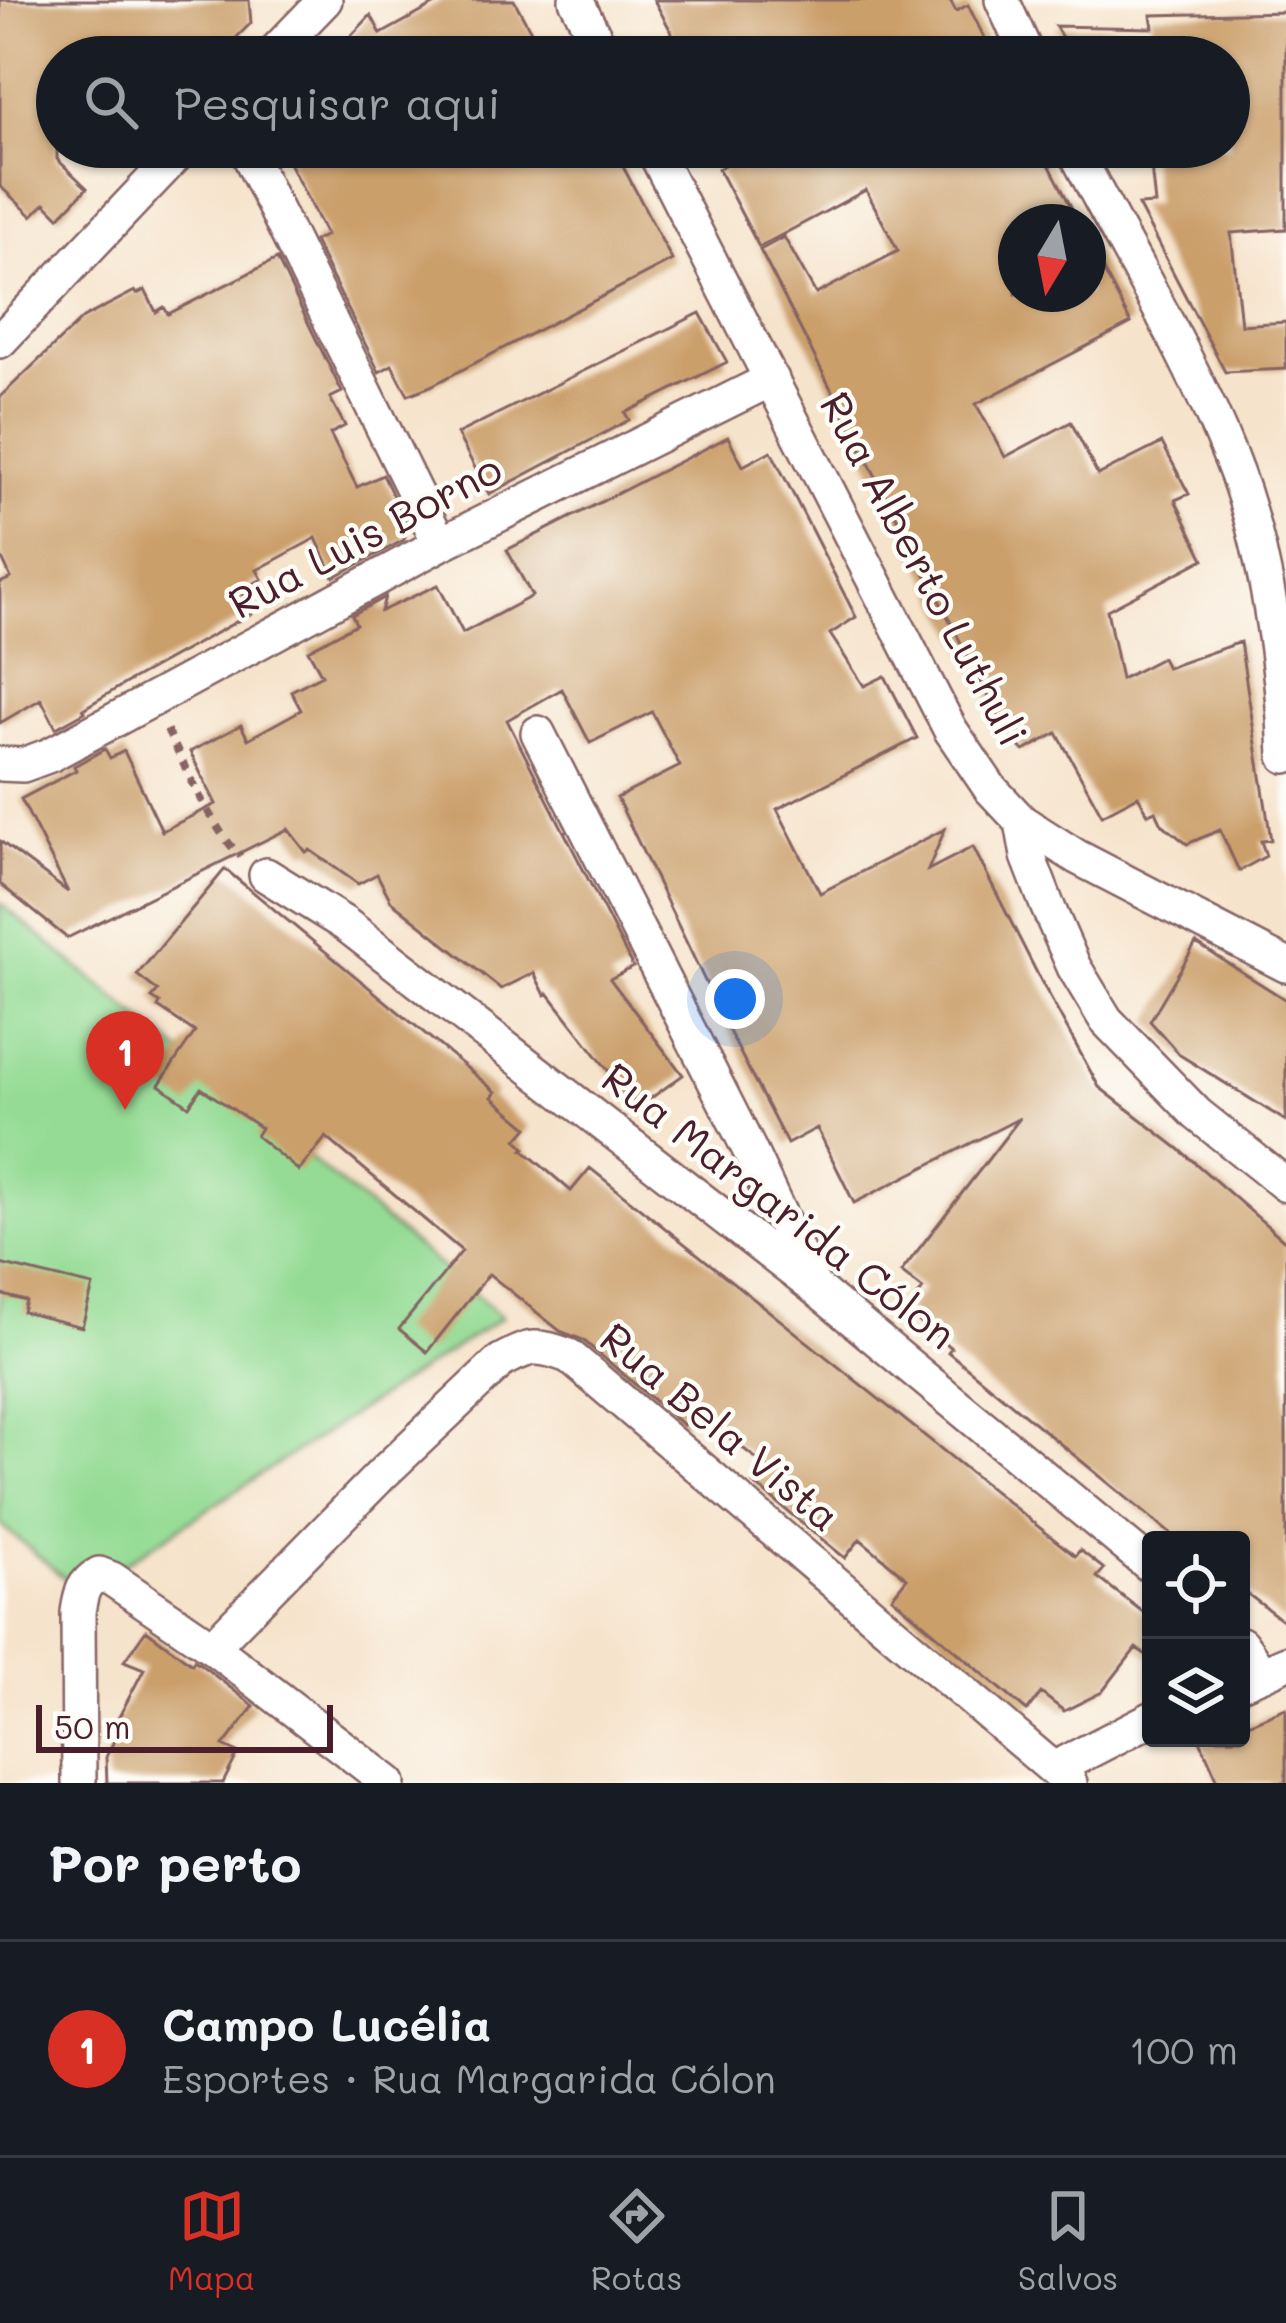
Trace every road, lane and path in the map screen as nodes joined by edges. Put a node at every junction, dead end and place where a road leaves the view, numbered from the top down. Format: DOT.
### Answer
graph roads {
  1 [pos="576,0"];
  2 [pos="1002,0"];
  3 [pos="307,6"];
  4 [pos="285,36"];
  5 [pos="594,36"];
  6 [pos="1018,36"];
  7 [pos="164,168"];
  8 [pos="255,168"];
  9 [pos="663,168"];
  10 [pos="1084,168"];
  11 [pos="0,341"];
  12 [pos="772,380"];
  13 [pos="440,544"];
  14 [pos="152,702"];
  15 [pos="538,733"];
  16 [pos="1286,756"];
  17 [pos="0,764"];
  18 [pos="1022,822"];
  19 [pos="266,875"];
  20 [pos="1286,938"];
  21 [pos="1285,964"];
  22 [pos="1286,1185"];
  23 [pos="814,1287"];
  24 [pos="1142,1559"];
  25 [pos="212,1647"];
  26 [pos="1142,1725"];
  27 [pos="1062,1776"];
  28 [pos="79,1783"];
  29 [pos="389,1783"];
  1 -- 5 [label="street"];
  2 -- 6 [label="street"];
  3 -- 4 [label="street"];
  7 -- 11 [label="street"];
  8 -- 13 [label="street"];
  9 -- 12 [label="street, Rua Alberto Luthuli"];
  10 -- 16 [label="street"];
  12 -- 13 [label="street, Rua Luis Borno"];
  12 -- 18 [label="street, Rua Alberto Luthuli"];
  13 -- 14 [label="street, Rua Luis Borno"];
  14 -- 17 [label="street, Rua Luis Borno"];
  14 -- 19 [label="path"];
  15 -- 23 [label="street"];
  18 -- 21 [label="street, Rua Alberto Luthuli"];
  18 -- 22 [label="street"];
  19 -- 23 [label="street, Rua Margarida Cólon"];
  20 -- 21 [label="street"];
  23 -- 24 [label="street, Rua Margarida Cólon"];
  25 -- 27 [label="street, Rua Bela Vista"];
  25 -- 28 [label="street"];
  25 -- 29 [label="street"];
  26 -- 27 [label="street"];
}
